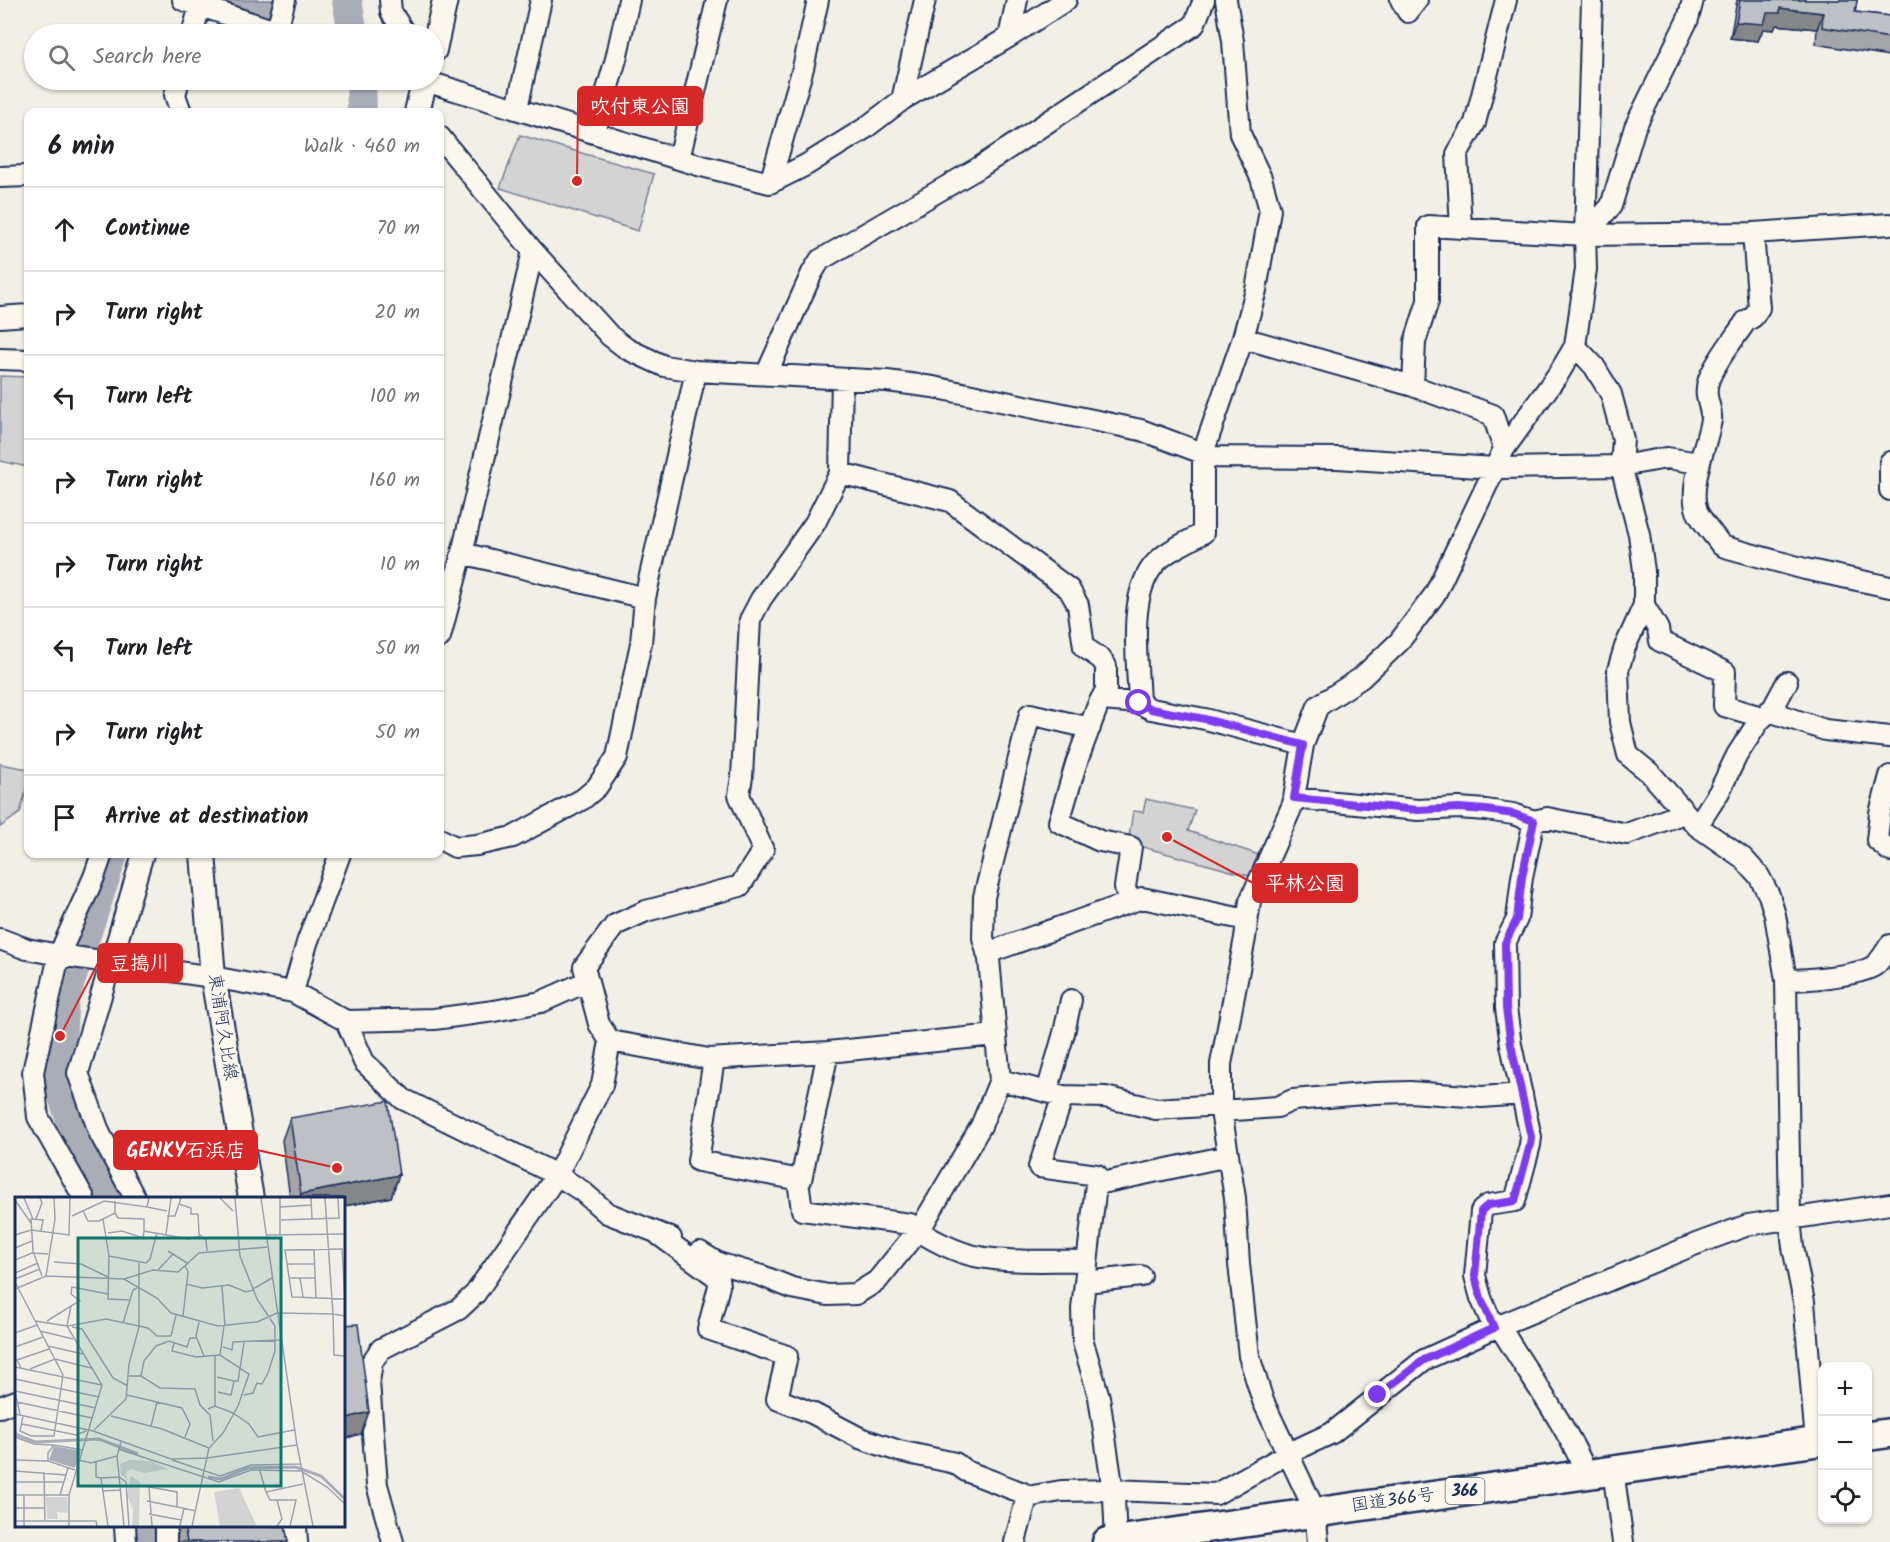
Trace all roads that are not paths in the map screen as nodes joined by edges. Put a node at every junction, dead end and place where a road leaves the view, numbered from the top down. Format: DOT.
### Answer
graph roads {
  1 [pos="285,0"];
  2 [pos="390,0"];
  3 [pos="445,0"];
  4 [pos="542,0"];
  5 [pos="629,0"];
  6 [pos="717,0"];
  7 [pos="818,0"];
  8 [pos="925,0"];
  9 [pos="1017,0"];
  10 [pos="1066,0"];
  11 [pos="1204,0"];
  12 [pos="1226,0"];
  13 [pos="1401,0"];
  14 [pos="1417,0"];
  15 [pos="1506,0"];
  16 [pos="1592,0"];
  17 [pos="1693,0"];
  18 [pos="191,3"];
  19 [pos="192,24"];
  20 [pos="253,24"];
  21 [pos="281,24"];
  22 [pos="399,24"];
  23 [pos="440,24"];
  24 [pos="1009,37"];
  25 [pos="444,86"];
  26 [pos="176,90"];
  27 [pos="422,90"];
  28 [pos="902,100"];
  29 [pos="180,108"];
  30 [pos="419,108"];
  31 [pos="517,108"];
  32 [pos="595,132"];
  33 [pos="444,142"];
  34 [pos="679,159"];
  35 [pos="24,176"];
  36 [pos="0,177"];
  37 [pos="770,183"];
  38 [pos="1890,224"];
  39 [pos="1461,228"];
  40 [pos="1753,233"];
  41 [pos="1585,235"];
  42 [pos="533,251"];
  43 [pos="24,315"];
  44 [pos="0,317"];
  45 [pos="1242,338"];
  46 [pos="1575,346"];
  47 [pos="0,359"];
  48 [pos="24,360"];
  49 [pos="696,371"];
  50 [pos="766,375"];
  51 [pos="842,379"];
  52 [pos="1413,386"];
  53 [pos="1504,449"];
  54 [pos="1203,453"];
  55 [pos="1890,462"];
  56 [pos="1699,463"];
  57 [pos="1621,466"];
  58 [pos="1495,468"];
  59 [pos="840,473"];
  60 [pos="1890,490"];
  61 [pos="462,553"];
  62 [pos="1890,587"];
  63 [pos="645,598"];
  64 [pos="1644,605"];
  65 [pos="444,622"];
  66 [pos="1787,682"];
  67 [pos="1102,699"];
  68 [pos="1139,703"];
  69 [pos="1766,714"];
  70 [pos="1090,728"];
  71 [pos="1890,737"];
  72 [pos="1303,745"];
  73 [pos="1890,776"];
  74 [pos="1294,798"];
  75 [pos="1690,820"];
  76 [pos="1534,821"];
  77 [pos="444,841"];
  78 [pos="1890,851"];
  79 [pos="101,858"];
  80 [pos="142,858"];
  81 [pos="203,858"];
  82 [pos="339,858"];
  83 [pos="1128,901"];
  84 [pos="1247,920"];
  85 [pos="0,939"];
  86 [pos="1890,945"];
  87 [pos="987,953"];
  88 [pos="59,955"];
  89 [pos="110,962"];
  90 [pos="213,977"];
  91 [pos="1786,980"];
  92 [pos="588,981"];
  93 [pos="293,992"];
  94 [pos="1071,999"];
  95 [pos="346,1021"];
  96 [pos="995,1035"];
  97 [pos="610,1041"];
  98 [pos="828,1052"];
  99 [pos="714,1059"];
  100 [pos="1000,1080"];
  101 [pos="1055,1094"];
  102 [pos="1522,1094"];
  103 [pos="1221,1108"];
  104 [pos="1228,1156"];
  105 [pos="557,1175"];
  106 [pos="798,1180"];
  107 [pos="1097,1184"];
  108 [pos="83,1197"];
  109 [pos="134,1197"];
  110 [pos="251,1197"];
  111 [pos="1890,1204"];
  112 [pos="1790,1219"];
  113 [pos="918,1231"];
  114 [pos="659,1235"];
  115 [pos="1087,1261"];
  116 [pos="1141,1276"];
  117 [pos="1085,1282"];
  118 [pos="1497,1328"];
  119 [pos="15,1401"];
  120 [pos="0,1407"];
  121 [pos="1818,1433"];
  122 [pos="1890,1433"];
  123 [pos="1872,1435"];
  124 [pos="1818,1442"];
  125 [pos="1289,1453"];
  126 [pos="1600,1472"];
  127 [pos="1112,1490"];
  128 [pos="1028,1497"];
  129 [pos="1315,1511"];
  130 [pos="125,1527"];
  131 [pos="294,1527"];
  132 [pos="1111,1541"];
  133 [pos="126,1542"];
  134 [pos="295,1542"];
  135 [pos="393,1542"];
  136 [pos="1016,1542"];
  137 [pos="1318,1542"];
  138 [pos="1623,1542"];
  1 -- 21 [label="street"];
  2 -- 22 [label="street"];
  3 -- 23 [label="main road"];
  4 -- 31 [label="street"];
  5 -- 32 [label="street"];
  6 -- 34 [label="street"];
  7 -- 37 [label="street"];
  8 -- 28 [label="street"];
  9 -- 24 [label="street"];
  10 -- 24 [label="street"];
  11 -- 50 [label="street"];
  12 -- 45 [label="street"];
  13 -- 14 [label="street"];
  15 -- 39 [label="street"];
  16 -- 41 [label="street"];
  17 -- 41 [label="street"];
  18 -- 19 [label="street"];
  18 -- 20 [label="street"];
  24 -- 28 [label="street"];
  25 -- 31 [label="street"];
  26 -- 29 [label="street"];
  27 -- 30 [label="main road"];
  28 -- 37 [label="street"];
  31 -- 32 [label="street"];
  32 -- 34 [label="street"];
  33 -- 42 [label="street"];
  34 -- 37 [label="street"];
  35 -- 36 [label="street"];
  38 -- 40 [label="street"];
  39 -- 41 [label="street"];
  39 -- 52 [label="street"];
  40 -- 41 [label="street"];
  40 -- 56 [label="street"];
  41 -- 46 [label="street"];
  42 -- 49 [label="street"];
  42 -- 61 [label="street"];
  43 -- 44 [label="street"];
  45 -- 52 [label="street"];
  45 -- 54 [label="street"];
  46 -- 53 [label="street"];
  46 -- 57 [label="street"];
  47 -- 48 [label="street"];
  49 -- 50 [label="street"];
  49 -- 63 [label="street"];
  50 -- 51 [label="street"];
  51 -- 54 [label="street"];
  51 -- 59 [label="street"];
  52 -- 53 [label="street"];
  53 -- 58 [label="street"];
  54 -- 58 [label="street"];
  54 -- 68 [label="street"];
  55 -- 60 [label="street"];
  56 -- 57 [label="street"];
  56 -- 62 [label="street"];
  57 -- 58 [label="street"];
  57 -- 64 [label="street"];
  58 -- 72 [label="street"];
  59 -- 67 [label="street"];
  59 -- 92 [label="street"];
  61 -- 63 [label="street"];
  61 -- 65 [label="street"];
  63 -- 77 [label="street"];
  64 -- 69 [label="street"];
  64 -- 75 [label="street"];
  66 -- 69 [label="street"];
  67 -- 68 [label="street"];
  67 -- 70 [label="street"];
  68 -- 72 [label="street"];
  69 -- 71 [label="street"];
  69 -- 75 [label="street"];
  70 -- 83 [label="street"];
  70 -- 87 [label="street"];
  72 -- 74 [label="street"];
  73 -- 78 [label="street"];
  74 -- 76 [label="street"];
  74 -- 84 [label="street"];
  75 -- 76 [label="street"];
  75 -- 91 [label="street"];
  76 -- 102 [label="street"];
  79 -- 88 [label="street"];
  80 -- 89 [label="street"];
  81 -- 90 [label="main road, 東浦阿久比線"];
  82 -- 93 [label="street"];
  83 -- 84 [label="street"];
  83 -- 87 [label="street"];
  84 -- 103 [label="street"];
  85 -- 88 [label="street"];
  86 -- 91 [label="street"];
  87 -- 96 [label="street"];
  88 -- 89 [label="street"];
  88 -- 108 [label="street"];
  89 -- 90 [label="street"];
  89 -- 109 [label="street"];
  90 -- 93 [label="street"];
  90 -- 110 [label="main road, 東浦阿久比線"];
  91 -- 112 [label="street"];
  92 -- 95 [label="street"];
  92 -- 97 [label="street"];
  93 -- 95 [label="street"];
  94 -- 101 [label="street"];
  95 -- 105 [label="street"];
  96 -- 98 [label="street"];
  96 -- 100 [label="street"];
  97 -- 99 [label="street"];
  97 -- 105 [label="street"];
  98 -- 99 [label="street"];
  98 -- 106 [label="street"];
  99 -- 106 [label="street"];
  100 -- 101 [label="street"];
  100 -- 113 [label="street"];
  101 -- 103 [label="street"];
  101 -- 107 [label="street"];
  102 -- 103 [label="street"];
  102 -- 118 [label="street"];
  103 -- 104 [label="street"];
  104 -- 107 [label="street"];
  104 -- 125 [label="street"];
  105 -- 114 [label="street"];
  105 -- 135 [label="street"];
  106 -- 113 [label="street"];
  107 -- 115 [label="street"];
  111 -- 112 [label="street"];
  112 -- 118 [label="street"];
  112 -- 121 [label="street"];
  113 -- 114 [label="street"];
  113 -- 115 [label="street"];
  114 -- 128 [label="street"];
  115 -- 117 [label="street"];
  116 -- 117 [label="street"];
  117 -- 127 [label="street"];
  118 -- 125 [label="street"];
  118 -- 126 [label="street"];
  119 -- 120 [label="street"];
  122 -- 123 [label="highway"];
  124 -- 126 [label="highway, 国道366号 / 366"];
  125 -- 127 [label="street"];
  125 -- 129 [label="street"];
  126 -- 129 [label="highway, 国道366号 / 366"];
  126 -- 138 [label="street"];
  127 -- 128 [label="street"];
  127 -- 132 [label="street"];
  128 -- 136 [label="street"];
  129 -- 132 [label="highway, 国道366号 / 366"];
  129 -- 137 [label="street"];
  130 -- 133 [label="street"];
  131 -- 134 [label="main road"];
}
